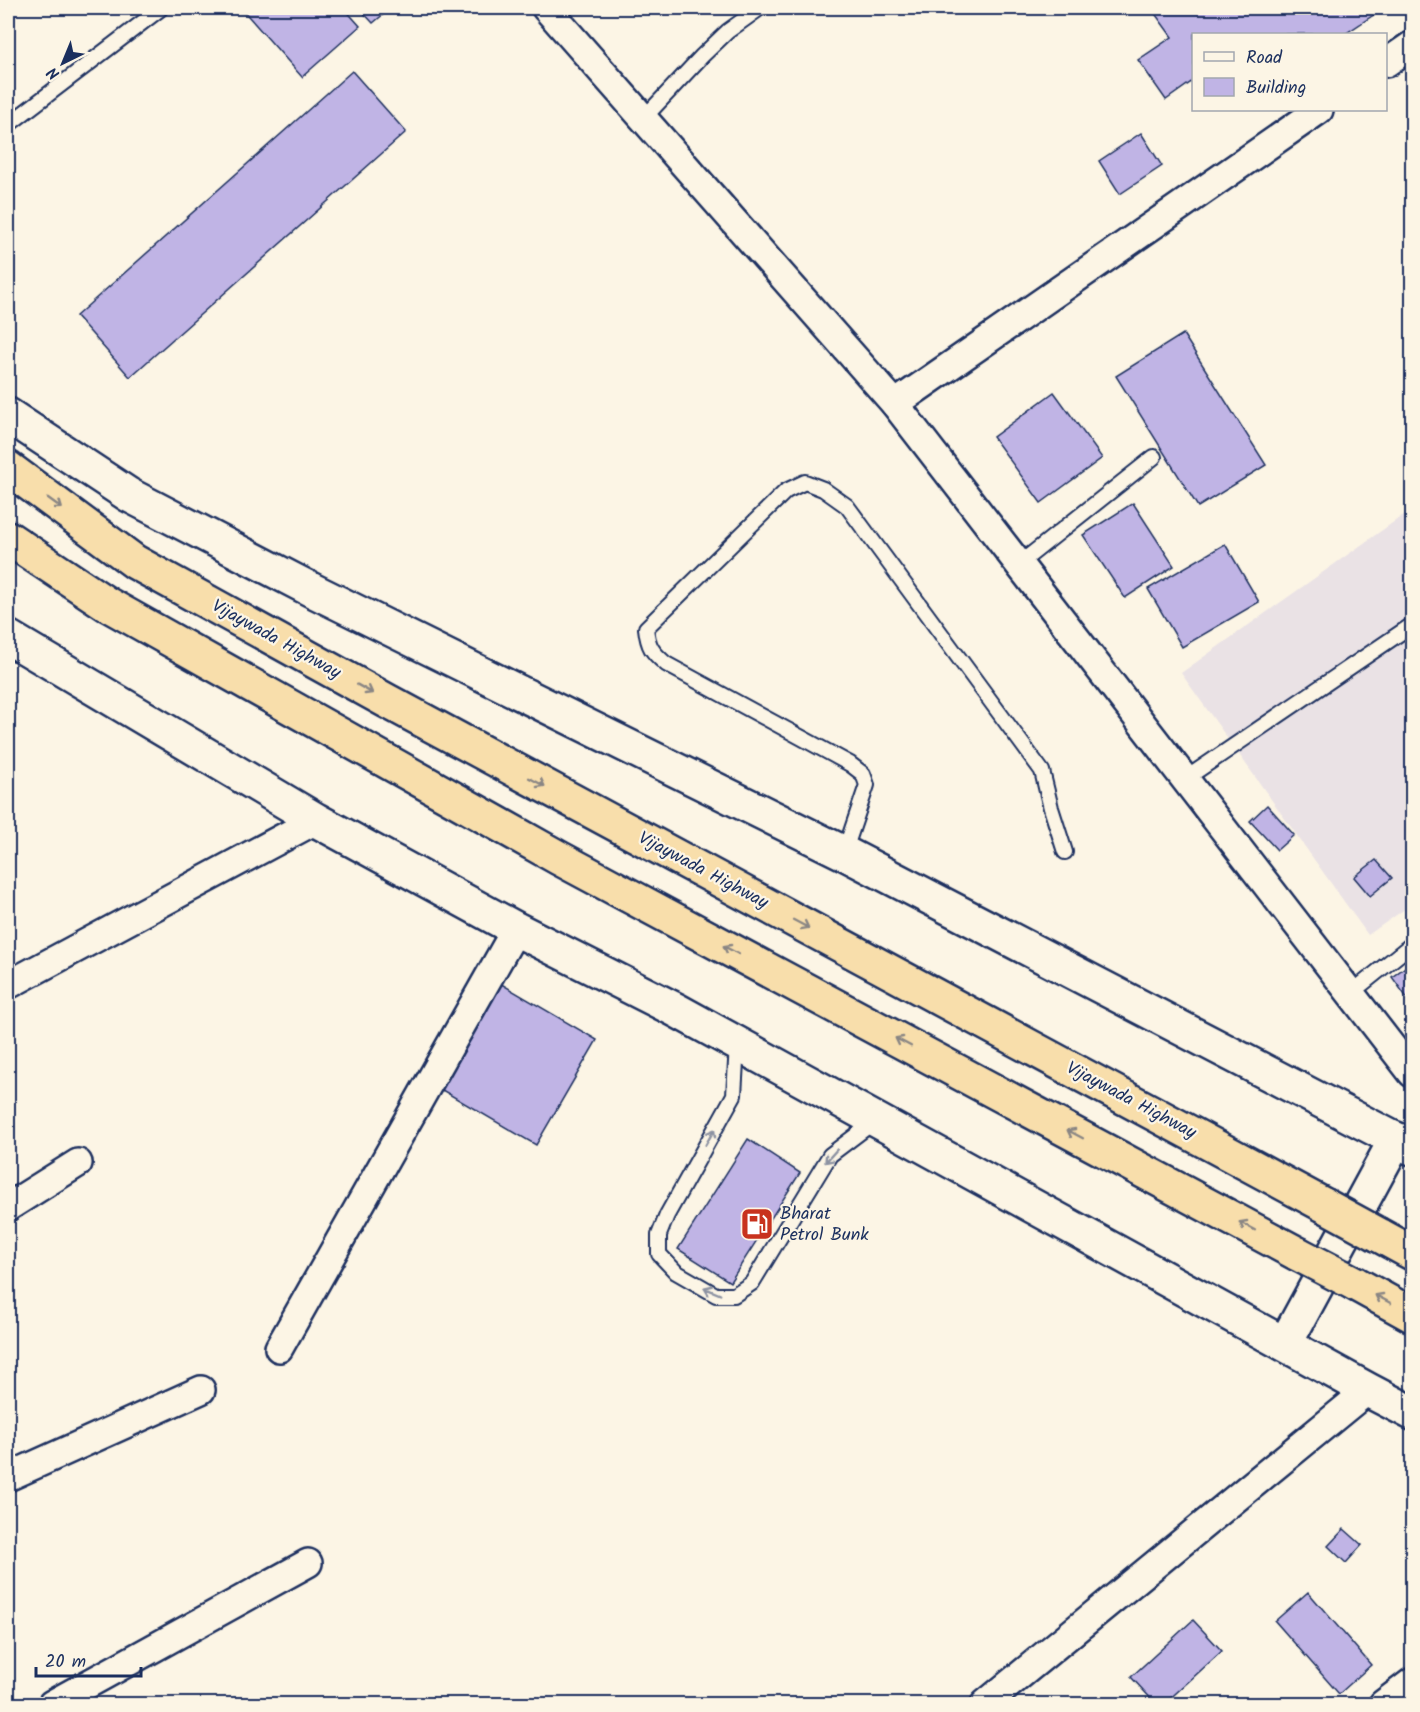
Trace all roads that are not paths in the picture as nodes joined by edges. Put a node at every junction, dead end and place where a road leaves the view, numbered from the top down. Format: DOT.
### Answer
graph roads {
  1 [pos="546,8"];
  2 [pos="760,8"];
  3 [pos="160,9"];
  4 [pos="1413,45"];
  5 [pos="1387,62"];
  6 [pos="1318,111"];
  7 [pos="643,119"];
  8 [pos="8,125"];
  9 [pos="895,404"];
  10 [pos="8,415"];
  11 [pos="1154,457"];
  12 [pos="8,468"];
  13 [pos="8,538"];
  14 [pos="1019,564"];
  15 [pos="1413,625"];
  16 [pos="8,637"];
  17 [pos="1185,779"];
  18 [pos="316,819"];
  19 [pos="1065,852"];
  20 [pos="844,853"];
  21 [pos="516,929"];
  22 [pos="1413,944"];
  23 [pos="8,985"];
  24 [pos="1351,993"];
  25 [pos="738,1044"];
  26 [pos="1413,1073"];
  27 [pos="876,1119"];
  28 [pos="1404,1143"];
  29 [pos="78,1163"];
  30 [pos="8,1207"];
  31 [pos="1413,1253"];
  32 [pos="1413,1315"];
  33 [pos="1285,1344"];
  34 [pos="279,1348"];
  35 [pos="201,1390"];
  36 [pos="1368,1390"];
  37 [pos="1413,1413"];
  38 [pos="8,1478"];
  39 [pos="308,1563"];
  40 [pos="1413,1682"];
  41 [pos="52,1704"];
  42 [pos="985,1704"];
  43 [pos="1383,1704"];
  1 -- 7 [label="street"];
  2 -- 7 [label="lane"];
  3 -- 8 [label="lane"];
  4 -- 5 [label="street"];
  6 -- 9 [label="street"];
  7 -- 9 [label="street"];
  9 -- 14 [label="street"];
  10 -- 20 [label="street"];
  11 -- 14 [label="lane"];
  12 -- 31 [label="highway, Vijaywada Highway, one-way, bridge"];
  32 -- 13 [label="highway, one-way, bridge"];
  14 -- 17 [label="street"];
  15 -- 17 [label="lane"];
  16 -- 18 [label="street"];
  17 -- 24 [label="street"];
  18 -- 21 [label="street"];
  18 -- 23 [label="street"];
  19 -- 20 [label="lane"];
  20 -- 28 [label="street"];
  21 -- 25 [label="street"];
  21 -- 34 [label="street"];
  22 -- 24 [label="lane"];
  24 -- 26 [label="street"];
  25 -- 27 [label="street"];
  27 -- 25 [label="lane, one-way"];
  27 -- 33 [label="street"];
  28 -- 33 [label="street"];
  29 -- 30 [label="street"];
  33 -- 36 [label="street"];
  35 -- 38 [label="street"];
  36 -- 37 [label="street"];
  36 -- 42 [label="street"];
  39 -- 41 [label="street"];
  40 -- 43 [label="street"];
}
